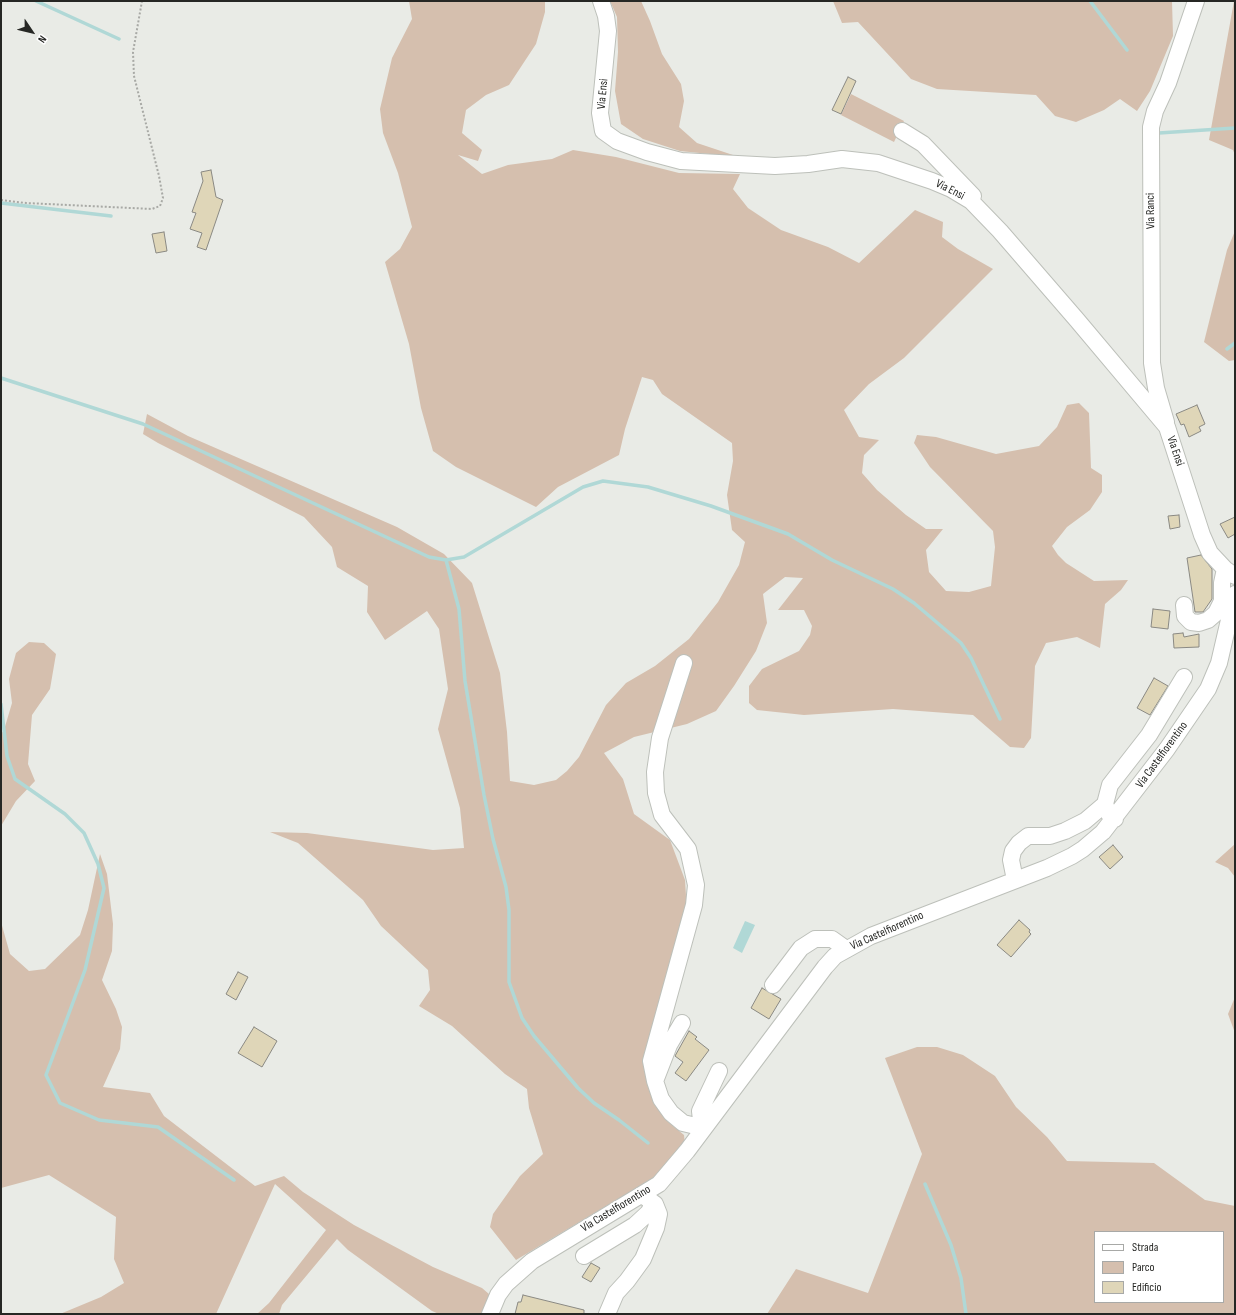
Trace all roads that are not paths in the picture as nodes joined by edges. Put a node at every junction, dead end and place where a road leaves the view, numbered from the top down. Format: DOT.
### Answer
graph roads {
  1 [pos="601,1"];
  2 [pos="1196,1"];
  3 [pos="902,131"];
  4 [pos="1011,244"];
  5 [pos="1167,427"];
  6 [pos="1230,573"];
  7 [pos="1235,594"];
  8 [pos="1184,605"];
  9 [pos="684,663"];
  10 [pos="1184,677"];
  11 [pos="1110,813"];
  12 [pos="1015,880"];
  13 [pos="846,949"];
  14 [pos="773,986"];
  15 [pos="682,1023"];
  16 [pos="720,1071"];
  17 [pos="655,1081"];
  18 [pos="704,1128"];
  19 [pos="647,1198"];
  20 [pos="584,1256"];
  21 [pos="490,1314"];
  22 [pos="607,1314"];
  1 -- 4 [label="street, Via Ensi"];
  2 -- 5 [label="street, Via Ranci"];
  3 -- 4 [label="street"];
  4 -- 5 [label="street, Via Ensi"];
  5 -- 6 [label="street, Via Ensi"];
  6 -- 8 [label="street"];
  7 -- 11 [label="street, Via Castelfiorentino"];
  9 -- 17 [label="street"];
  10 -- 11 [label="street"];
  11 -- 12 [label="street, Via Castelfiorentino"];
  11 -- 12 [label="street"];
  12 -- 13 [label="street, Via Castelfiorentino"];
  13 -- 14 [label="street"];
  13 -- 18 [label="street, Via Castelfiorentino"];
  15 -- 17 [label="street"];
  16 -- 18 [label="street"];
  17 -- 18 [label="street"];
  18 -- 19 [label="street, Via Castelfiorentino"];
  19 -- 20 [label="street"];
  19 -- 21 [label="street, Via Castelfiorentino"];
  19 -- 22 [label="street"];
}
